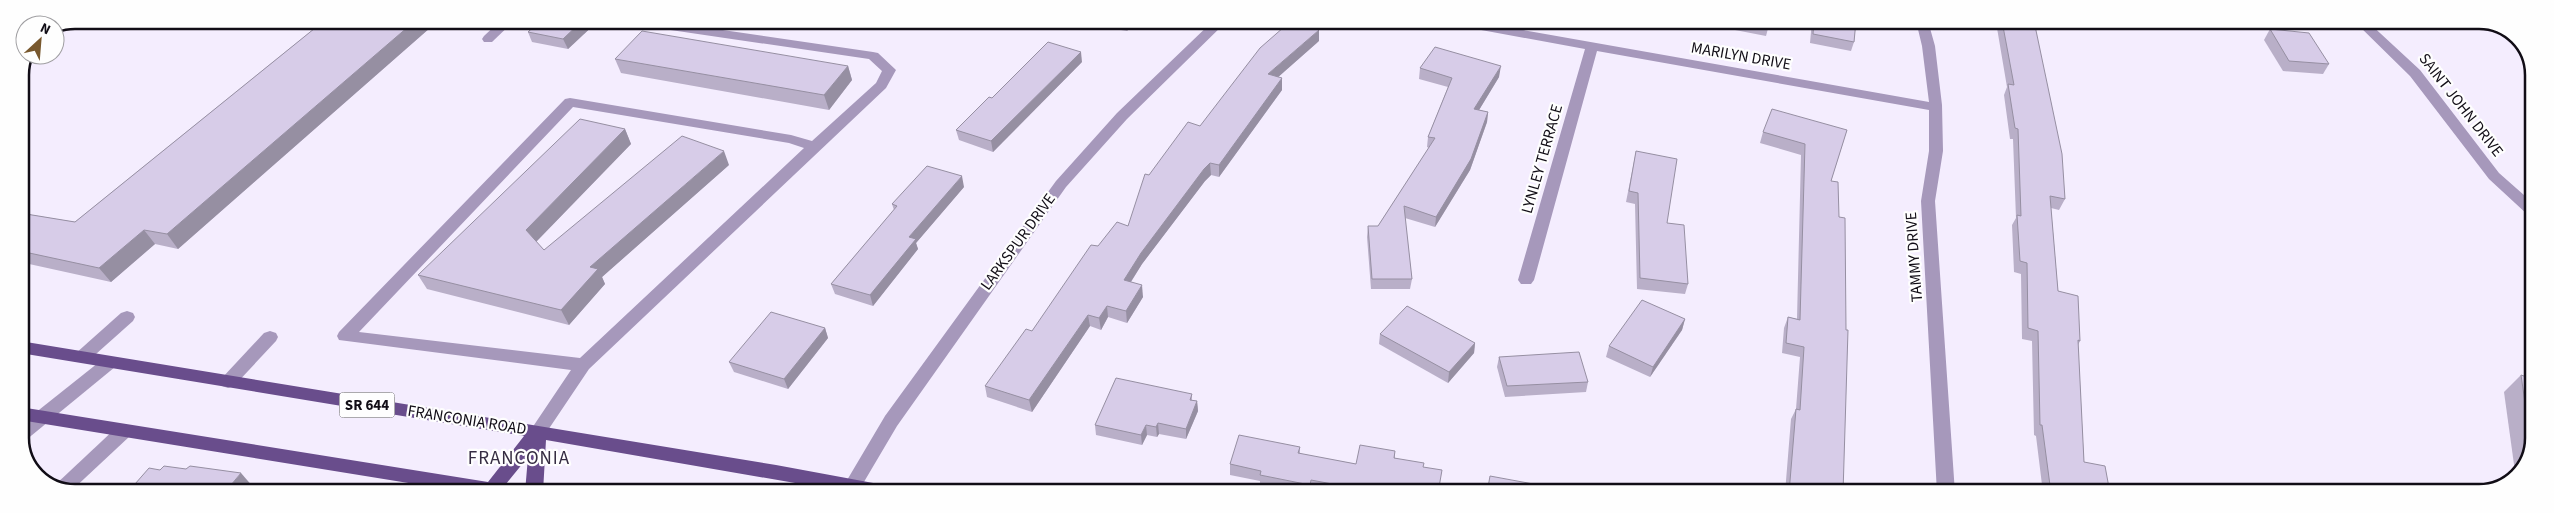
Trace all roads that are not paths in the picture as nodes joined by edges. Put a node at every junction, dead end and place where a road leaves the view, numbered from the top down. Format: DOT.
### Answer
graph roads {
  1 [pos="499,29"];
  2 [pos="694,29"];
  3 [pos="1213,29"];
  4 [pos="1496,29"];
  5 [pos="1925,29"];
  6 [pos="2368,29"];
  7 [pos="488,39"];
  8 [pos="1592,47"];
  9 [pos="1934,107"];
  10 [pos="814,147"];
  11 [pos="2525,204"];
  12 [pos="1526,280"];
  13 [pos="127,316"];
  14 [pos="270,337"];
  15 [pos="29,349"];
  16 [pos="81,358"];
  17 [pos="109,363"];
  18 [pos="583,365"];
  19 [pos="228,382"];
  20 [pos="29,415"];
  21 [pos="43,417"];
  22 [pos="29,428"];
  23 [pos="124,431"];
  24 [pos="538,431"];
  25 [pos="67,483"];
  26 [pos="448,484"];
  27 [pos="496,484"];
  28 [pos="535,484"];
  29 [pos="823,484"];
  30 [pos="853,484"];
  31 [pos="1945,484"];
  1 -- 7 [label="street"];
  2 -- 10 [label="street"];
  3 -- 30 [label="street, LARKSPUR DRIVE"];
  4 -- 8 [label="street, MARILYN DRIVE"];
  5 -- 9 [label="street, TAMMY DRIVE"];
  6 -- 11 [label="street, SAINT JOHN DRIVE"];
  8 -- 9 [label="street, MARILYN DRIVE"];
  8 -- 12 [label="street, LYNLEY TERRACE"];
  9 -- 31 [label="street, TAMMY DRIVE"];
  10 -- 18 [label="street"];
  10 -- 18 [label="street"];
  13 -- 16 [label="street"];
  14 -- 19 [label="street"];
  15 -- 16 [label="main road, FRANCONIA ROAD / SR 644"];
  16 -- 17 [label="main road, FRANCONIA ROAD / SR 644"];
  17 -- 19 [label="main road, FRANCONIA ROAD / SR 644"];
  17 -- 21 [label="street"];
  18 -- 24 [label="street"];
  19 -- 24 [label="main road, FRANCONIA ROAD / SR 644"];
  20 -- 21 [label="main road"];
  21 -- 22 [label="street"];
  21 -- 23 [label="main road"];
  23 -- 25 [label="street"];
  23 -- 26 [label="main road"];
  24 -- 27 [label="main road"];
  24 -- 28 [label="main road"];
  24 -- 29 [label="main road, FRANCONIA ROAD / SR 644"];
}
